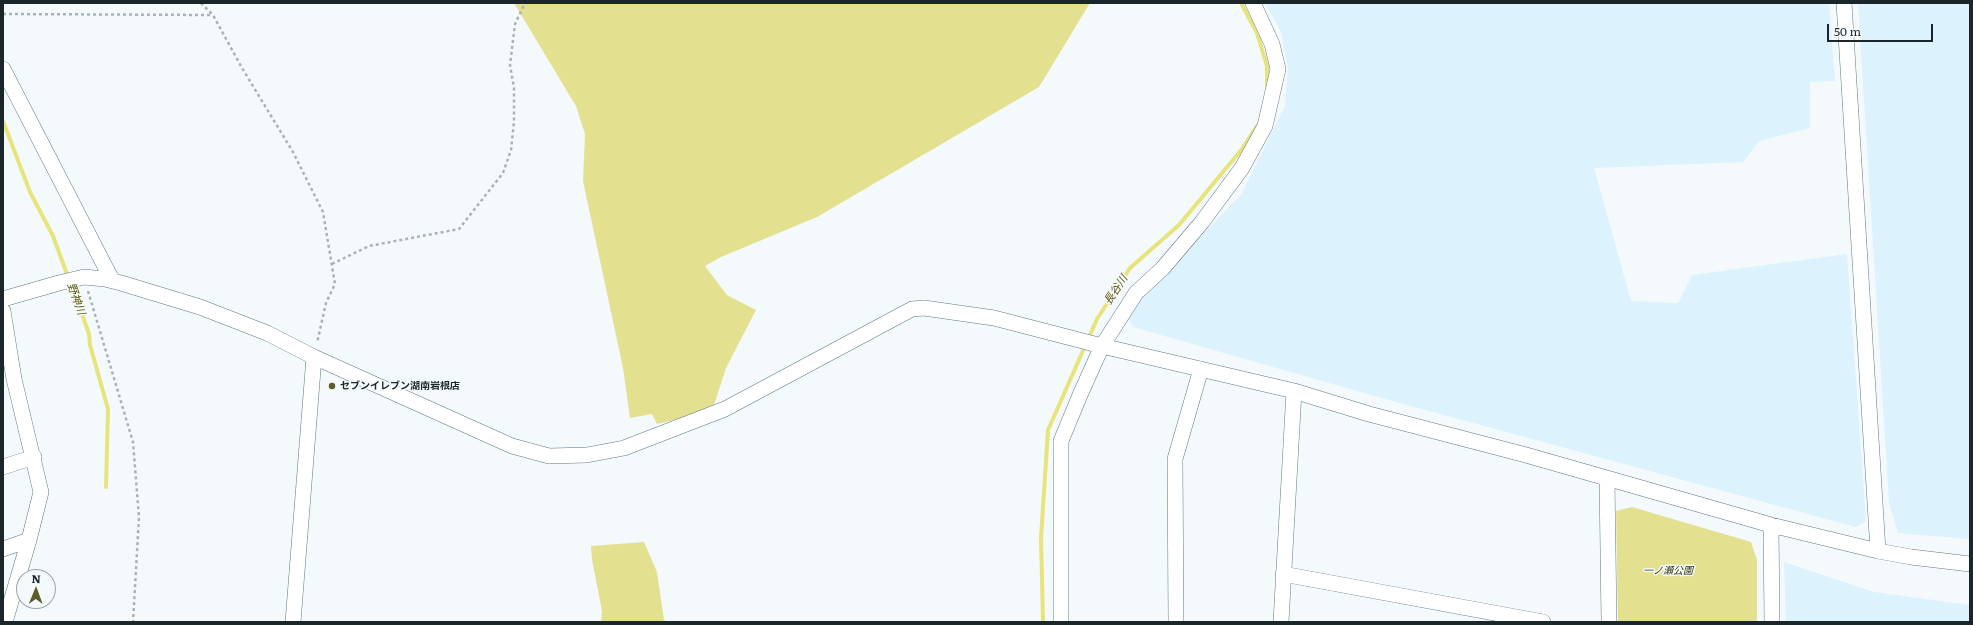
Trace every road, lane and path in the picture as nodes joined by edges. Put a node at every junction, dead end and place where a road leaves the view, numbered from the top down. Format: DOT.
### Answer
graph roads {
  1 [pos="200,3"];
  2 [pos="525,3"];
  3 [pos="1253,3"];
  4 [pos="1844,3"];
  5 [pos="3,14"];
  6 [pos="213,15"];
  7 [pos="3,70"];
  8 [pos="332,264"];
  9 [pos="84,277"];
  10 [pos="112,280"];
  11 [pos="3,300"];
  12 [pos="3,311"];
  13 [pos="1102,346"];
  14 [pos="314,357"];
  15 [pos="1201,369"];
  16 [pos="9,381"];
  17 [pos="1294,391"];
  18 [pos="34,457"];
  19 [pos="3,467"];
  20 [pos="1606,479"];
  21 [pos="1771,525"];
  22 [pos="29,540"];
  23 [pos="3,550"];
  24 [pos="1878,551"];
  25 [pos="1970,564"];
  26 [pos="1283,574"];
  27 [pos="5,622"];
  28 [pos="133,622"];
  29 [pos="293,622"];
  30 [pos="1061,622"];
  31 [pos="1176,622"];
  32 [pos="1281,622"];
  33 [pos="1543,622"];
  34 [pos="1609,622"];
  35 [pos="1772,622"];
  1 -- 6 [label="path"];
  2 -- 8 [label="path"];
  3 -- 13 [label="street"];
  4 -- 24 [label="street"];
  5 -- 6 [label="path"];
  6 -- 8 [label="path"];
  7 -- 10 [label="street"];
  8 -- 14 [label="path"];
  9 -- 10 [label="street"];
  9 -- 11 [label="street"];
  9 -- 28 [label="path"];
  10 -- 14 [label="street"];
  12 -- 16 [label="street"];
  13 -- 14 [label="street"];
  13 -- 15 [label="street"];
  13 -- 30 [label="street"];
  14 -- 29 [label="street"];
  15 -- 17 [label="street"];
  15 -- 31 [label="street"];
  16 -- 18 [label="street"];
  17 -- 20 [label="street"];
  17 -- 26 [label="street"];
  18 -- 19 [label="street"];
  18 -- 22 [label="street"];
  20 -- 21 [label="street"];
  20 -- 34 [label="street"];
  21 -- 24 [label="street"];
  21 -- 35 [label="street"];
  22 -- 23 [label="street"];
  22 -- 27 [label="street"];
  24 -- 25 [label="street"];
  26 -- 32 [label="street"];
  26 -- 33 [label="street"];
}
